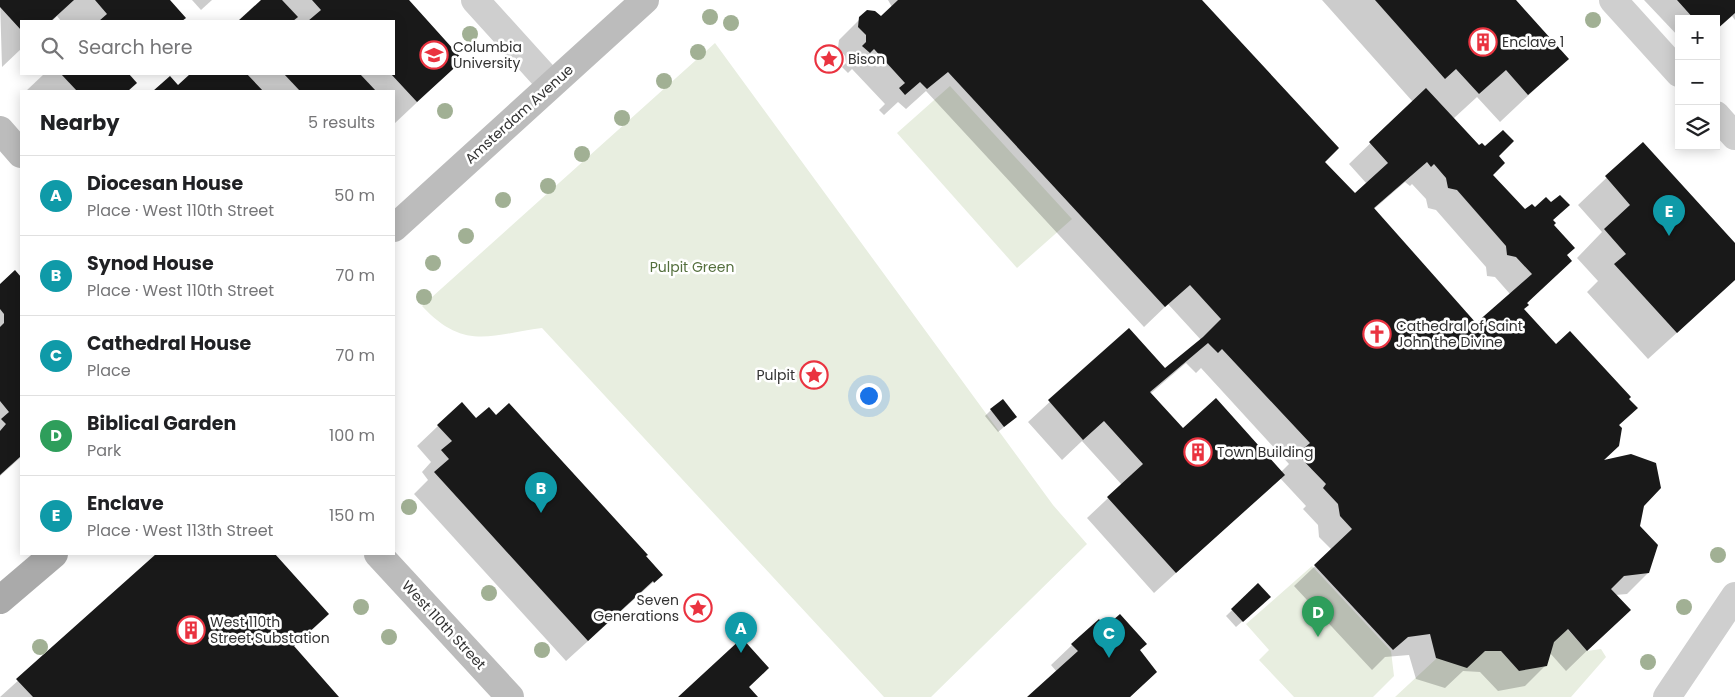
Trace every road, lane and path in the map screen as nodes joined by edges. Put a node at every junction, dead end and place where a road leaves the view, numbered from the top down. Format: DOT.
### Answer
graph roads {
  1 [pos="475,0"];
  2 [pos="645,0"];
  3 [pos="1613,0"];
  4 [pos="1675,69"];
  5 [pos="551,84"];
  6 [pos="1720,119"];
  7 [pos="0,130"];
  8 [pos="1735,136"];
  9 [pos="20,153"];
  10 [pos="395,227"];
  11 [pos="53,555"];
  12 [pos="379,555"];
  13 [pos="1735,596"];
  14 [pos="0,600"];
  15 [pos="510,697"];
  16 [pos="1667,697"];
  1 -- 5 [label="street"];
  2 -- 5 [label="main road, Amsterdam Avenue"];
  3 -- 4 [label="street"];
  5 -- 10 [label="main road, Amsterdam Avenue"];
  6 -- 8 [label="street"];
  7 -- 9 [label="main road"];
  11 -- 14 [label="main road"];
  12 -- 15 [label="main road, West 110th Street"];
  13 -- 16 [label="street"];
}
